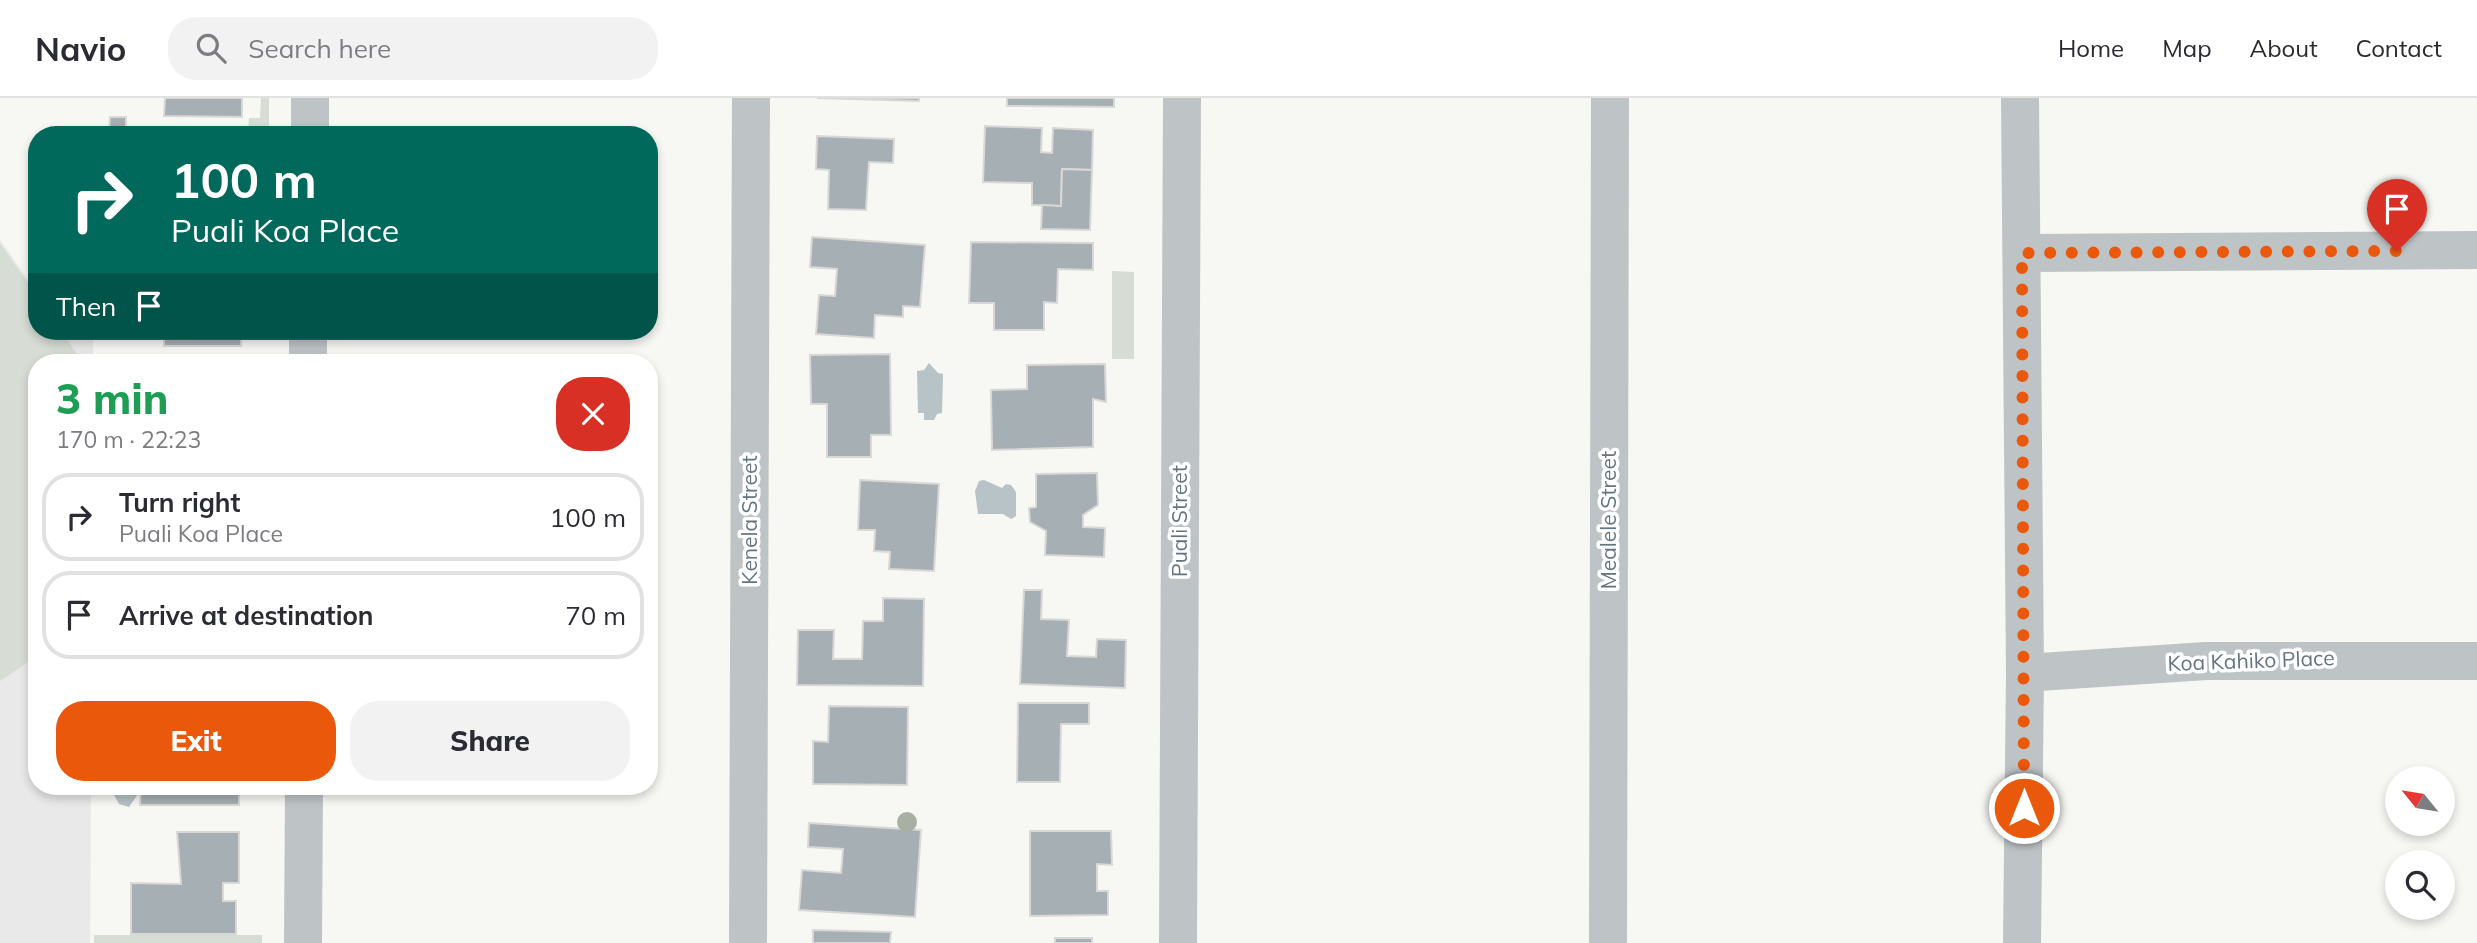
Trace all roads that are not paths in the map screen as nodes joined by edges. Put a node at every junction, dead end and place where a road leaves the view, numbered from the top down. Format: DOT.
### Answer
graph roads {
  1 [pos="310,98"];
  2 [pos="751,98"];
  3 [pos="1182,98"];
  4 [pos="1610,98"];
  5 [pos="2020,98"];
  6 [pos="310,126"];
  7 [pos="2477,250"];
  8 [pos="2022,253"];
  9 [pos="2477,661"];
  10 [pos="2025,673"];
  11 [pos="303,795"];
  12 [pos="303,943"];
  13 [pos="748,943"];
  14 [pos="1178,943"];
  15 [pos="1608,943"];
  16 [pos="2022,943"];
  1 -- 6 [label="street"];
  2 -- 13 [label="street, Kenela Street"];
  3 -- 14 [label="street, Puali Street"];
  4 -- 15 [label="street, Mealele Street"];
  5 -- 8 [label="street"];
  7 -- 8 [label="street"];
  8 -- 10 [label="street"];
  9 -- 10 [label="street, Koa Kahiko Place"];
  10 -- 16 [label="street"];
  11 -- 12 [label="street"];
}
